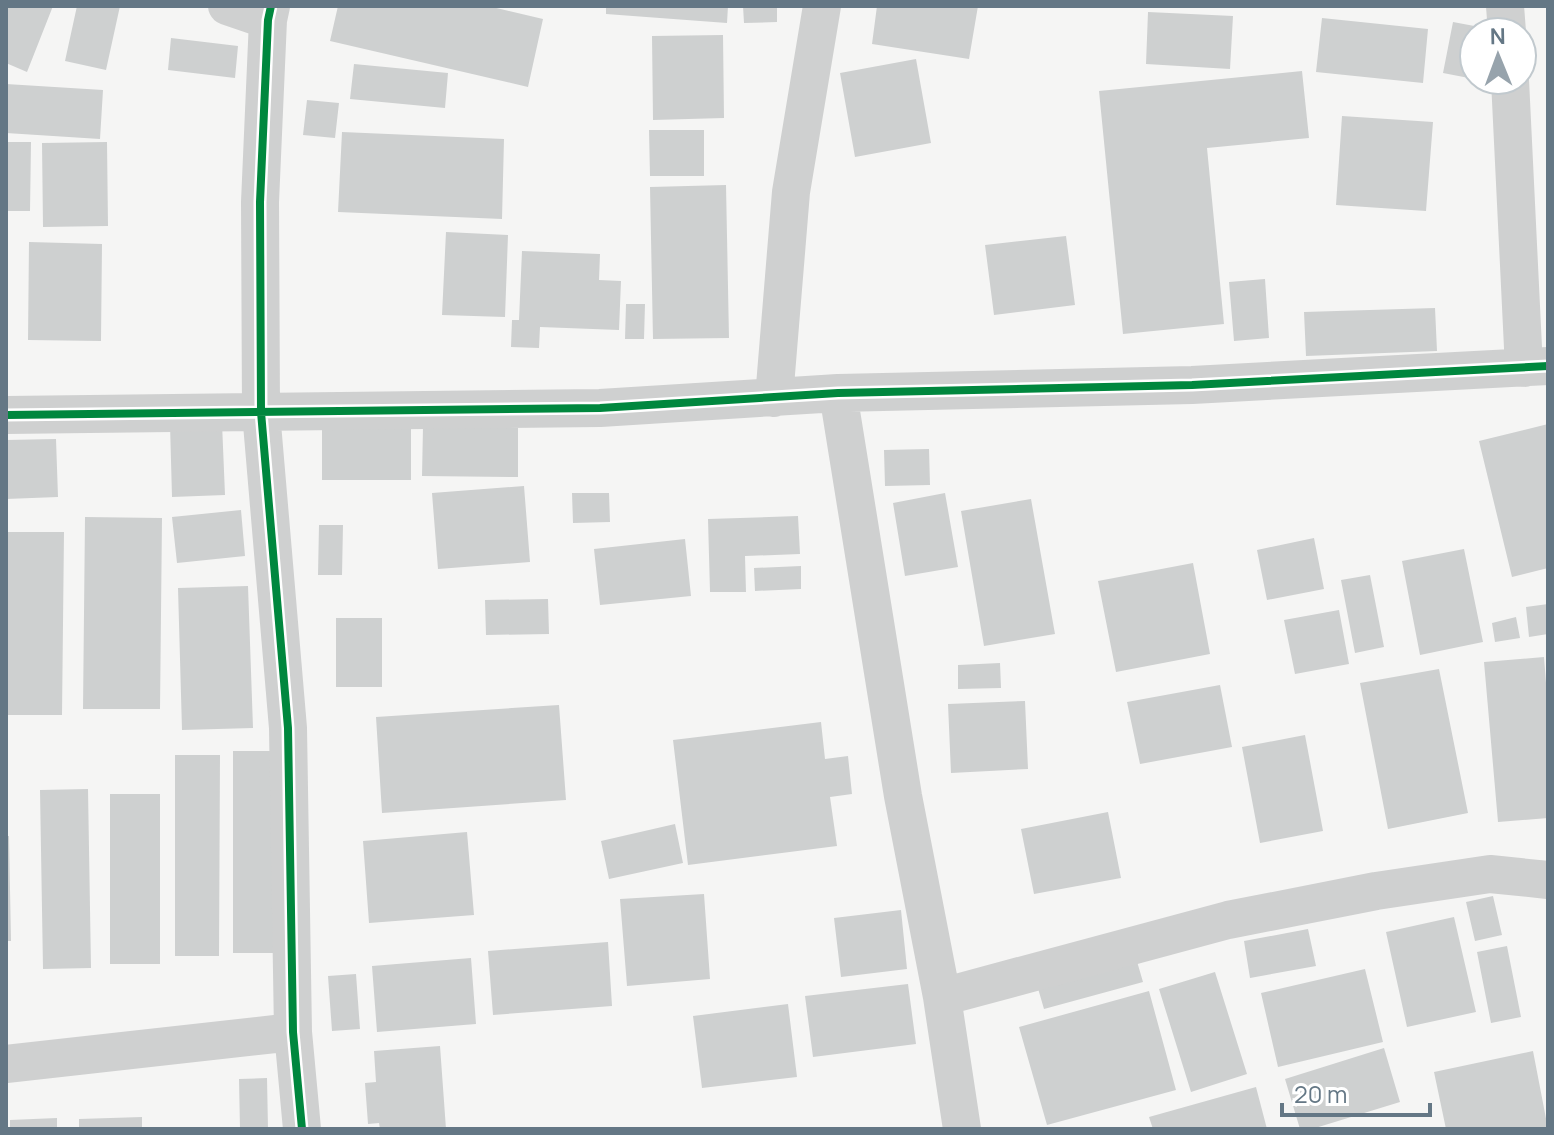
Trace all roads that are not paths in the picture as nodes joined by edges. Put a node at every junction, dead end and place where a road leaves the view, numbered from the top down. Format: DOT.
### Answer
graph roads {
  1 [pos="227,6"];
  2 [pos="822,6"];
  3 [pos="269,13"];
  4 [pos="1511,96"];
  5 [pos="1536,367"];
  6 [pos="838,393"];
  7 [pos="774,398"];
  8 [pos="261,412"];
  9 [pos="6,415"];
  10 [pos="1548,880"];
  11 [pos="942,997"];
  12 [pos="293,1032"];
  13 [pos="6,1064"];
  14 [pos="302,1129"];
  15 [pos="962,1129"];
  1 -- 3 [label="street"];
  2 -- 7 [label="street"];
  3 -- 8 [label="street"];
  4 -- 5 [label="street"];
  5 -- 6 [label="street"];
  6 -- 7 [label="street"];
  6 -- 11 [label="street"];
  7 -- 8 [label="street"];
  8 -- 9 [label="street"];
  8 -- 12 [label="street"];
  10 -- 11 [label="street"];
  11 -- 15 [label="street"];
  12 -- 13 [label="street"];
  12 -- 14 [label="street"];
}
